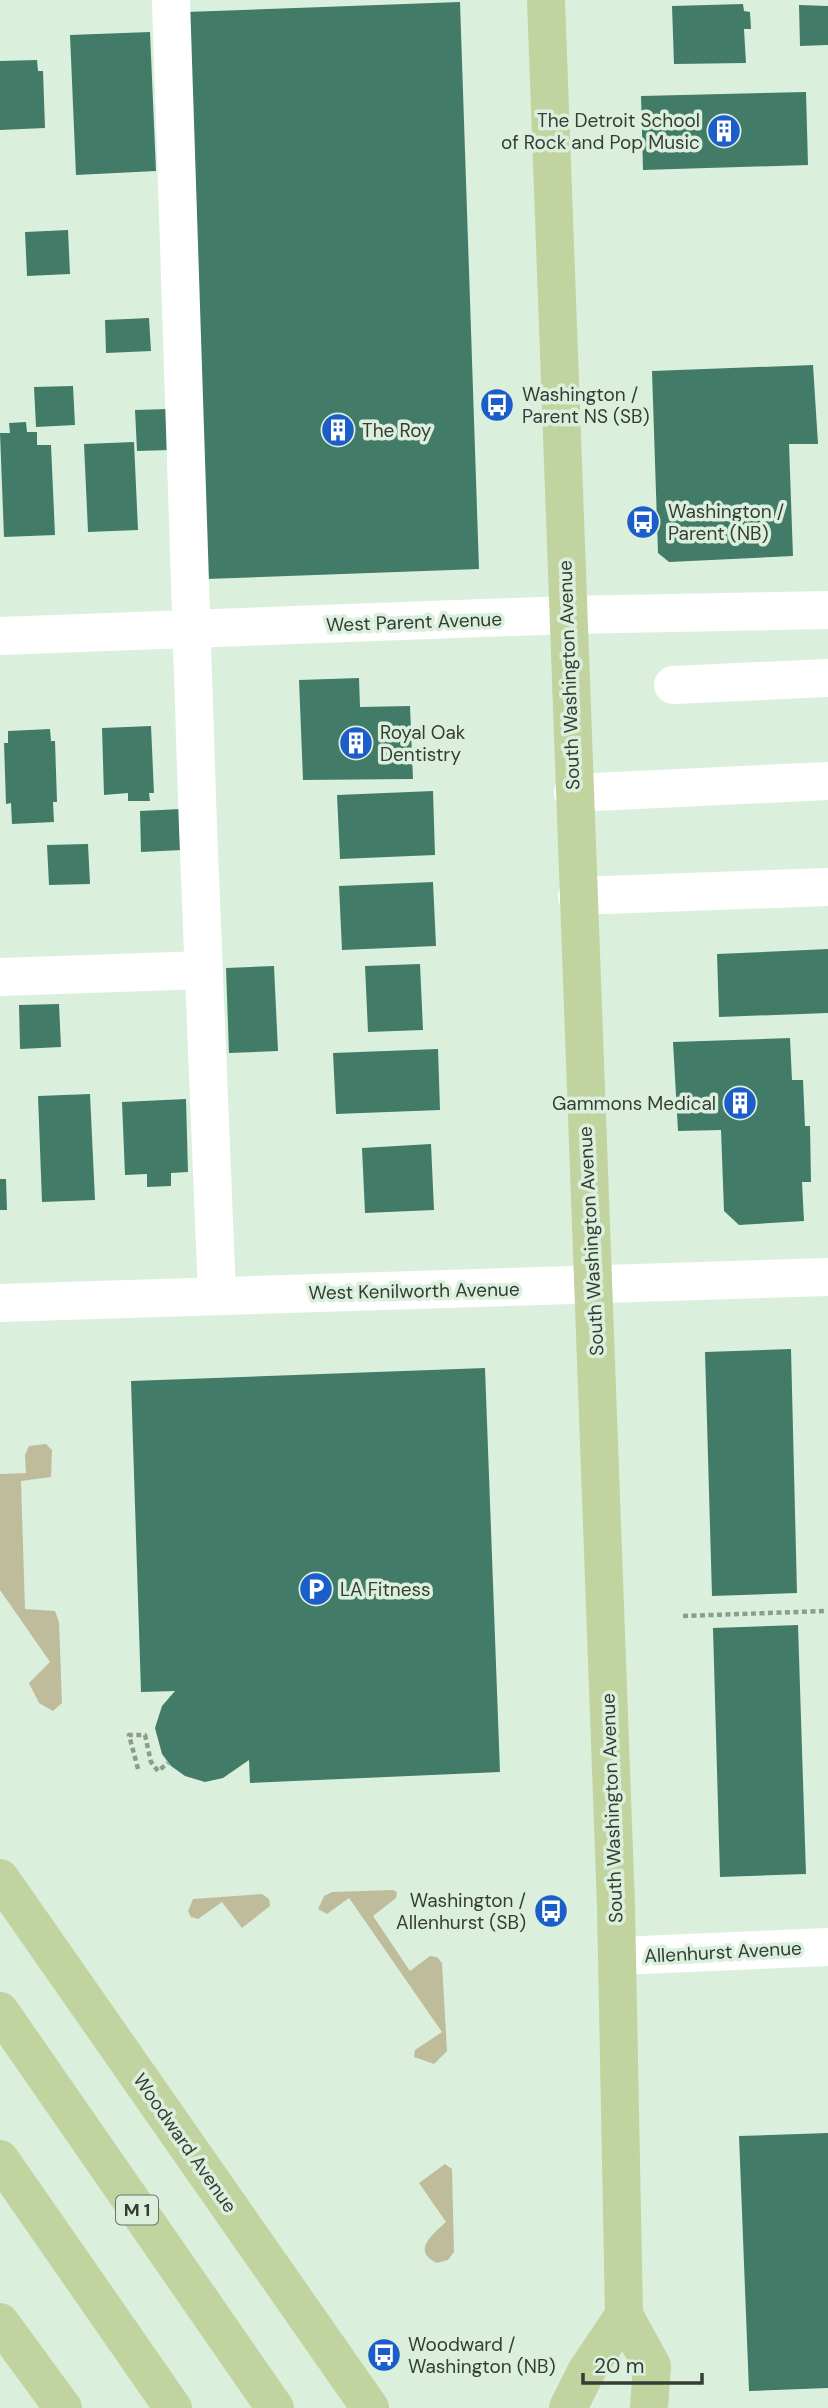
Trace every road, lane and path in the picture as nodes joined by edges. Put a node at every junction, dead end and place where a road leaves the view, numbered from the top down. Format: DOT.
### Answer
graph roads {
  1 [pos="171,0"];
  2 [pos="546,0"];
  3 [pos="828,610"];
  4 [pos="567,615"];
  5 [pos="192,631"];
  6 [pos="0,636"];
  7 [pos="828,678"];
  8 [pos="673,685"];
  9 [pos="828,781"];
  10 [pos="573,793"];
  11 [pos="828,887"];
  12 [pos="577,896"];
  13 [pos="204,970"];
  14 [pos="0,977"];
  15 [pos="828,1277"];
  16 [pos="592,1284"];
  17 [pos="217,1295"];
  18 [pos="0,1303"];
  19 [pos="826,1611"];
  20 [pos="683,1616"];
  21 [pos="168,1763"];
  22 [pos="138,1769"];
  23 [pos="0,1878"];
  24 [pos="828,1947"];
  25 [pos="618,1956"];
  26 [pos="0,2011"];
  27 [pos="0,2159"];
  28 [pos="624,2315"];
  29 [pos="0,2322"];
  30 [pos="63,2408"];
  31 [pos="173,2408"];
  32 [pos="275,2408"];
  33 [pos="370,2408"];
  34 [pos="568,2408"];
  35 [pos="648,2408"];
  1 -- 5 [label="street"];
  2 -- 4 [label="main road, South Washington Avenue"];
  3 -- 4 [label="street, West Parent Avenue"];
  4 -- 5 [label="street, West Parent Avenue"];
  4 -- 10 [label="main road, South Washington Avenue"];
  5 -- 6 [label="street, West Parent Avenue"];
  5 -- 13 [label="street"];
  7 -- 8 [label="street"];
  9 -- 10 [label="street"];
  10 -- 12 [label="main road, South Washington Avenue"];
  11 -- 12 [label="street"];
  12 -- 16 [label="main road, South Washington Avenue"];
  13 -- 14 [label="street"];
  13 -- 17 [label="street"];
  15 -- 16 [label="street, West Kenilworth Avenue"];
  16 -- 17 [label="street, West Kenilworth Avenue"];
  16 -- 25 [label="main road, South Washington Avenue"];
  17 -- 18 [label="street, West Kenilworth Avenue"];
  19 -- 20 [label="path"];
  21 -- 22 [label="path"];
  23 -- 33 [label="main road, Woodward Avenue"];
  24 -- 25 [label="street, Allenhurst Avenue"];
  25 -- 28 [label="main road, South Washington Avenue"];
  26 -- 32 [label="main road, M 1"];
  27 -- 31 [label="main road"];
  28 -- 34 [label="main road"];
  28 -- 35 [label="main road, South Washington Avenue"];
  29 -- 30 [label="main road"];
}
